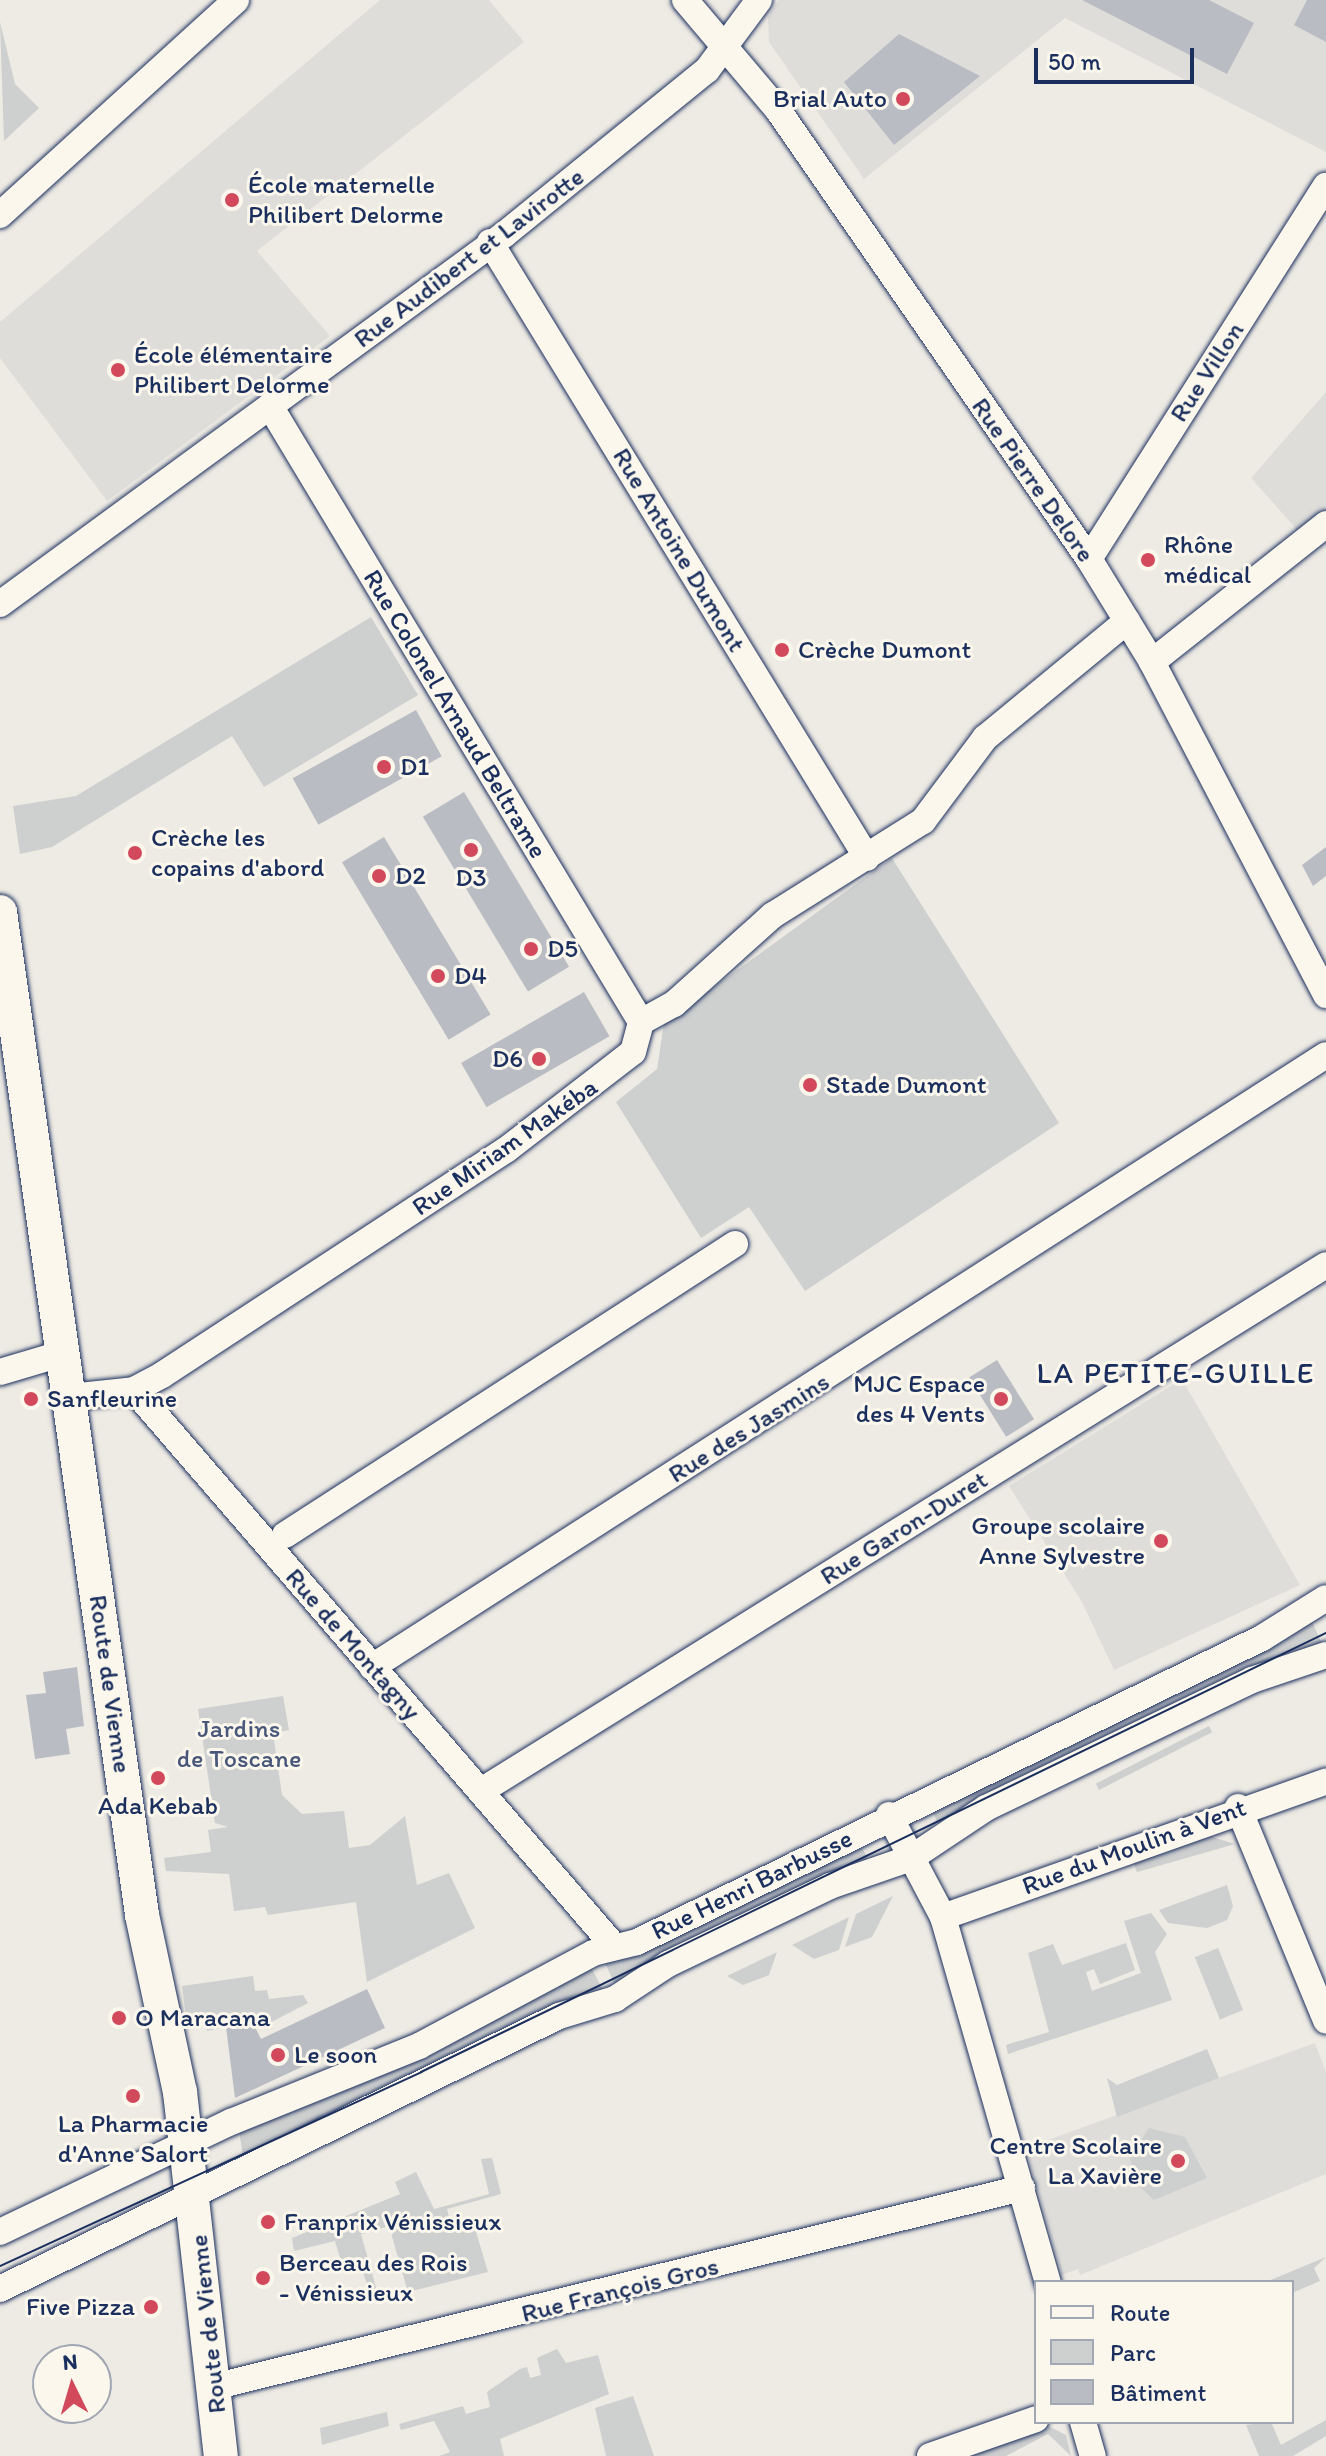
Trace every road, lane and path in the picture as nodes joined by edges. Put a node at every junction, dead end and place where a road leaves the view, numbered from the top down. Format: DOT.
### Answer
graph roads {
  1 [pos="236,0"];
  2 [pos="685,0"];
  3 [pos="759,0"];
  4 [pos="727,45"];
  5 [pos="1326,186"];
  6 [pos="0,215"];
  7 [pos="490,242"];
  8 [pos="270,406"];
  9 [pos="1326,524"];
  10 [pos="1089,559"];
  11 [pos="0,604"];
  12 [pos="1127,621"];
  13 [pos="1152,662"];
  14 [pos="867,858"];
  15 [pos="0,912"];
  16 [pos="1317,954"];
  17 [pos="1326,995"];
  18 [pos="641,1022"];
  19 [pos="1326,1055"];
  20 [pos="735,1244"];
  21 [pos="1326,1265"];
  22 [pos="64,1353"];
  23 [pos="0,1372"];
  24 [pos="134,1390"];
  25 [pos="70,1397"];
  26 [pos="285,1535"];
  27 [pos="1326,1598"];
  28 [pos="1326,1655"];
  29 [pos="372,1667"];
  30 [pos="1326,1781"];
  31 [pos="481,1791"];
  32 [pos="1238,1807"];
  33 [pos="889,1815"];
  34 [pos="911,1858"];
  35 [pos="943,1917"];
  36 [pos="614,1946"];
  37 [pos="1326,2021"];
  38 [pos="177,2146"];
  39 [pos="1022,2188"];
  40 [pos="183,2202"];
  41 [pos="0,2232"];
  42 [pos="1047,2280"];
  43 [pos="0,2289"];
  44 [pos="217,2386"];
  45 [pos="1034,2420"];
  46 [pos="1084,2424"];
  47 [pos="221,2456"];
  48 [pos="930,2456"];
  49 [pos="1093,2456"];
  1 -- 6 [label="street"];
  2 -- 4 [label="street, Rue Pierre Delore"];
  3 -- 4 [label="street, Rue Audibert et Lavirotte"];
  4 -- 7 [label="street, Rue Audibert et Lavirotte"];
  4 -- 10 [label="street, Rue Pierre Delore"];
  5 -- 10 [label="street, Rue Villon"];
  7 -- 8 [label="street, Rue Audibert et Lavirotte"];
  7 -- 14 [label="street, Rue Antoine Dumont"];
  8 -- 11 [label="street, Rue Audibert et Lavirotte"];
  8 -- 18 [label="street, Rue Colonel Arnaud Beltrame"];
  9 -- 13 [label="street"];
  10 -- 12 [label="street, Rue Pierre Delore"];
  12 -- 13 [label="street, Rue Pierre Delore"];
  12 -- 14 [label="street"];
  13 -- 16 [label="street, Rue Pierre Delore"];
  14 -- 18 [label="street"];
  15 -- 22 [label="main road, Route de Vienne"];
  16 -- 17 [label="street, Rue Pierre Delore"];
  18 -- 24 [label="street, Rue Miriam Makéba"];
  19 -- 29 [label="street, Rue des Jasmins"];
  20 -- 26 [label="street"];
  21 -- 31 [label="street, Rue Garon-Duret"];
  22 -- 23 [label="street"];
  22 -- 25 [label="main road, Route de Vienne"];
  24 -- 25 [label="street"];
  24 -- 29 [label="street, Rue de Montagny"];
  25 -- 38 [label="main road, Route de Vienne"];
  27 -- 33 [label="street, Rue Henri Barbusse"];
  28 -- 34 [label="street, Rue Henri Barbusse"];
  29 -- 31 [label="street, Rue de Montagny"];
  30 -- 32 [label="street, Rue du Moulin à Vent"];
  31 -- 36 [label="street, Rue de Montagny"];
  32 -- 35 [label="street, Rue du Moulin à Vent"];
  32 -- 37 [label="street"];
  33 -- 34 [label="street"];
  33 -- 36 [label="street, Rue Henri Barbusse"];
  34 -- 35 [label="street"];
  34 -- 40 [label="street, Rue Henri Barbusse"];
  35 -- 39 [label="street"];
  36 -- 38 [label="street, Rue Henri Barbusse"];
  38 -- 40 [label="main road, Route de Vienne"];
  38 -- 41 [label="street, Rue Henri Barbusse"];
  39 -- 42 [label="street"];
  39 -- 44 [label="street, Rue François Gros"];
  40 -- 43 [label="street, Rue Henri Barbusse"];
  40 -- 44 [label="main road, Route de Vienne"];
  44 -- 47 [label="main road, Route de Vienne"];
  45 -- 48 [label="street"];
  46 -- 49 [label="street"];
}
